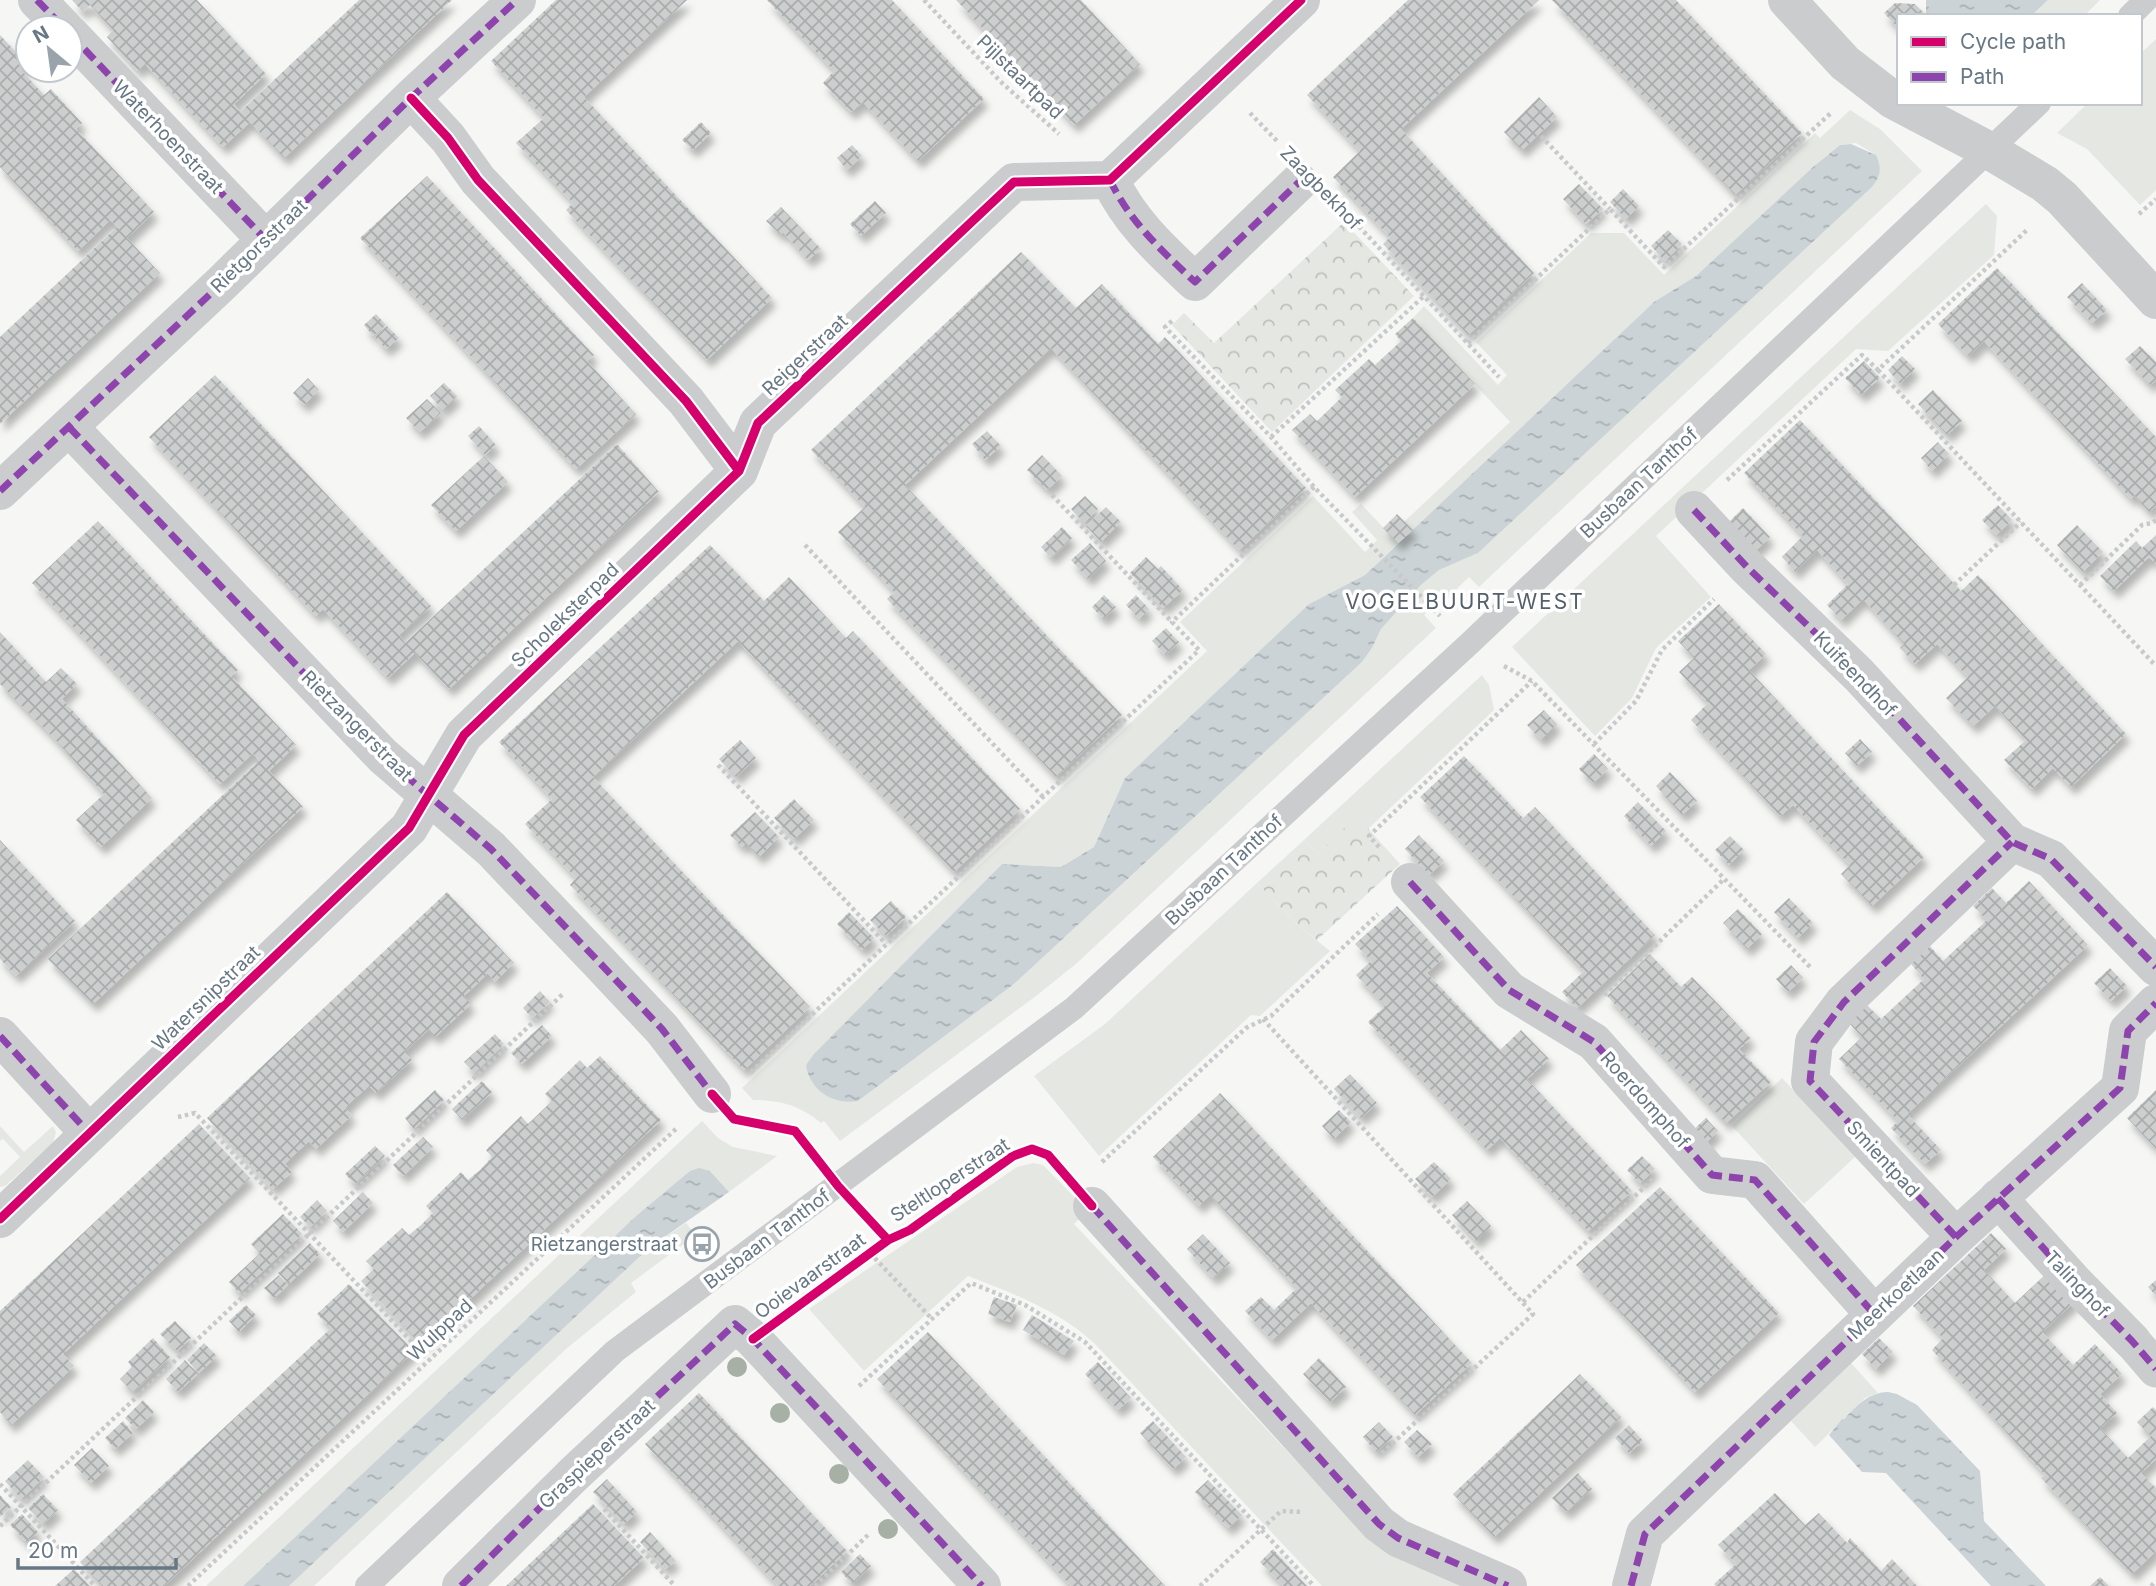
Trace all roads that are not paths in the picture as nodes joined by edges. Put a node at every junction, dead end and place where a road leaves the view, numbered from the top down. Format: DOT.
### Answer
graph roads {
  1 [pos="37,0"];
  2 [pos="517,0"];
  3 [pos="1301,0"];
  4 [pos="1787,0"];
  5 [pos="2147,0"];
  6 [pos="50,14"];
  7 [pos="2132,14"];
  8 [pos="84,49"];
  9 [pos="411,98"];
  10 [pos="1897,102"];
  11 [pos="1903,105"];
  12 [pos="2037,105"];
  13 [pos="1990,151"];
  14 [pos="1096,180"];
  15 [pos="1299,183"];
  16 [pos="266,240"];
  17 [pos="2156,300"];
  18 [pos="69,427"];
  19 [pos="739,471"];
  20 [pos="0,491"];
  21 [pos="1694,510"];
  22 [pos="428,795"];
  23 [pos="2012,842"];
  24 [pos="1410,882"];
  25 [pos="2156,967"];
  26 [pos="2156,1003"];
  27 [pos="0,1036"];
  28 [pos="712,1094"];
  29 [pos="89,1133"];
  30 [pos="1084,1196"];
  31 [pos="1998,1198"];
  32 [pos="0,1219"];
  33 [pos="1956,1237"];
  34 [pos="1874,1314"];
  35 [pos="735,1324"];
  36 [pos="2144,1355"];
  37 [pos="367,1586"];
  38 [pos="461,1586"];
  39 [pos="982,1586"];
  40 [pos="1508,1586"];
  41 [pos="1631,1586"];
  1 -- 6 [label="street"];
  2 -- 9 [label="street, Rietgorsstraat"];
  3 -- 14 [label="street"];
  4 -- 10 [label="street"];
  5 -- 7 [label="lane"];
  8 -- 16 [label="street, Waterhoenstraat"];
  9 -- 16 [label="street, Rietgorsstraat"];
  9 -- 19 [label="street"];
  11 -- 13 [label="street"];
  12 -- 13 [label="lane, Busbaan Tanthof"];
  13 -- 17 [label="street"];
  13 -- 37 [label="lane, Busbaan Tanthof"];
  14 -- 15 [label="street, Zaagbekhof"];
  14 -- 19 [label="street, Reigerstraat"];
  16 -- 18 [label="street, Rietgorsstraat"];
  18 -- 20 [label="street, Rietgorsstraat"];
  18 -- 22 [label="street, Rietzangerstraat"];
  19 -- 22 [label="street, Scholeksterpad"];
  21 -- 23 [label="street, Kuifeendhof"];
  22 -- 28 [label="street, Rietzangerstraat"];
  22 -- 29 [label="street, Watersnipstraat"];
  23 -- 25 [label="street, Kuifeendhof"];
  23 -- 33 [label="street, Smientpad"];
  24 -- 34 [label="street, Roerdomphof"];
  26 -- 31 [label="street, Meerkoetlaan"];
  27 -- 29 [label="street"];
  29 -- 32 [label="street, Watersnipstraat"];
  30 -- 40 [label="street"];
  31 -- 33 [label="street, Meerkoetlaan"];
  31 -- 36 [label="street, Talinghof"];
  33 -- 34 [label="street, Meerkoetlaan"];
  34 -- 41 [label="street, Meerkoetlaan"];
  35 -- 38 [label="street, Graspieperstraat"];
  35 -- 39 [label="street, Ooievaarstraat"];
}
